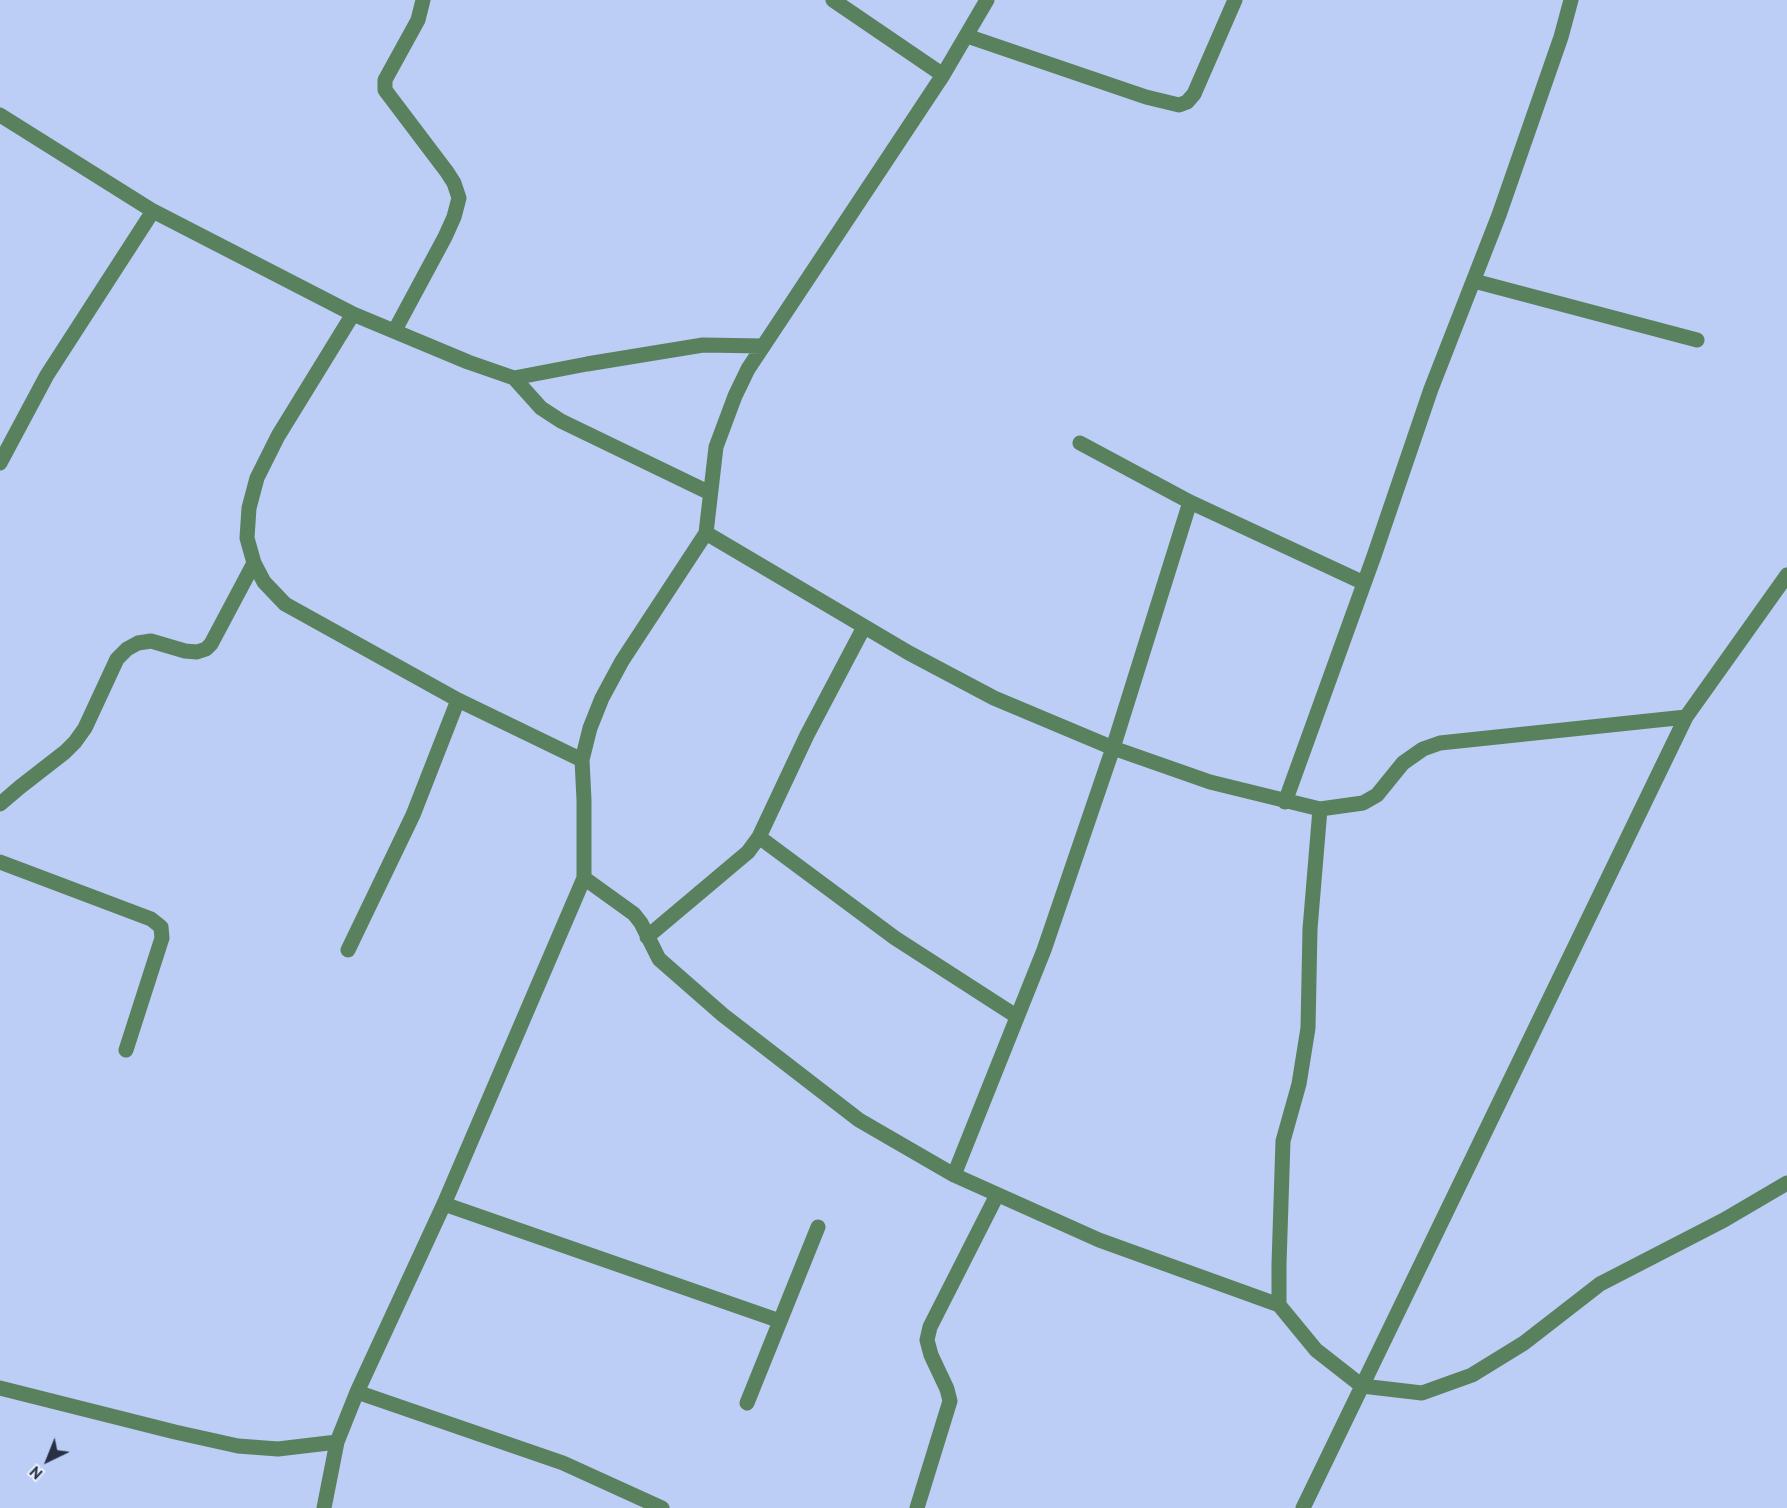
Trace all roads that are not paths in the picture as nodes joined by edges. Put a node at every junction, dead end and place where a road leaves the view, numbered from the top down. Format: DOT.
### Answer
graph roads {
  1 [pos="423,0"];
  2 [pos="833,0"];
  3 [pos="987,0"];
  4 [pos="1235,0"];
  5 [pos="1571,0"];
  6 [pos="967,36"];
  7 [pos="944,75"];
  8 [pos="0,115"];
  9 [pos="153,211"];
  10 [pos="1474,280"];
  11 [pos="353,314"];
  12 [pos="395,330"];
  13 [pos="1696,340"];
  14 [pos="763,346"];
  15 [pos="514,378"];
  16 [pos="1080,443"];
  17 [pos="0,463"];
  18 [pos="710,493"];
  19 [pos="1190,502"];
  20 [pos="706,533"];
  21 [pos="254,563"];
  22 [pos="1787,575"];
  23 [pos="1364,583"];
  24 [pos="864,627"];
  25 [pos="458,700"];
  26 [pos="1686,717"];
  27 [pos="1113,748"];
  28 [pos="582,760"];
  29 [pos="1285,802"];
  30 [pos="0,804"];
  31 [pos="1320,809"];
  32 [pos="759,837"];
  33 [pos="0,862"];
  34 [pos="584,878"];
  35 [pos="647,937"];
  36 [pos="348,950"];
  37 [pos="1016,1016"];
  38 [pos="126,1050"];
  39 [pos="954,1175"];
  40 [pos="1787,1183"];
  41 [pos="997,1195"];
  42 [pos="444,1204"];
  43 [pos="818,1227"];
  44 [pos="1279,1305"];
  45 [pos="780,1321"];
  46 [pos="1362,1386"];
  47 [pos="0,1388"];
  48 [pos="357,1392"];
  49 [pos="747,1402"];
  50 [pos="337,1443"];
  51 [pos="324,1508"];
  52 [pos="662,1508"];
  53 [pos="917,1508"];
  54 [pos="1303,1508"];
  1 -- 12 [label="street"];
  2 -- 7 [label="street"];
  3 -- 6 [label="street"];
  4 -- 6 [label="street"];
  5 -- 10 [label="street"];
  6 -- 7 [label="street"];
  7 -- 14 [label="street"];
  8 -- 9 [label="street"];
  9 -- 11 [label="street"];
  9 -- 17 [label="street"];
  10 -- 13 [label="street"];
  10 -- 23 [label="street"];
  11 -- 12 [label="street"];
  11 -- 21 [label="street"];
  12 -- 15 [label="street"];
  14 -- 15 [label="street"];
  14 -- 18 [label="street"];
  15 -- 18 [label="street"];
  16 -- 19 [label="street"];
  18 -- 20 [label="street"];
  19 -- 23 [label="street"];
  19 -- 27 [label="street"];
  20 -- 24 [label="street"];
  20 -- 28 [label="street"];
  21 -- 25 [label="street"];
  21 -- 30 [label="street"];
  22 -- 26 [label="street"];
  23 -- 29 [label="street"];
  24 -- 27 [label="street"];
  24 -- 32 [label="street"];
  25 -- 28 [label="street"];
  25 -- 36 [label="street"];
  26 -- 31 [label="street"];
  26 -- 46 [label="street"];
  27 -- 29 [label="street"];
  27 -- 37 [label="street"];
  28 -- 34 [label="street"];
  29 -- 31 [label="street"];
  31 -- 44 [label="street"];
  32 -- 35 [label="street"];
  32 -- 37 [label="street"];
  33 -- 38 [label="street"];
  34 -- 35 [label="street"];
  34 -- 42 [label="street"];
  35 -- 39 [label="street"];
  37 -- 39 [label="street"];
  39 -- 41 [label="street"];
  40 -- 46 [label="street"];
  41 -- 44 [label="street"];
  41 -- 53 [label="street"];
  42 -- 45 [label="street"];
  42 -- 48 [label="street"];
  43 -- 45 [label="street"];
  44 -- 46 [label="street"];
  45 -- 49 [label="street"];
  46 -- 54 [label="street"];
  47 -- 50 [label="street"];
  48 -- 50 [label="street"];
  48 -- 52 [label="street"];
  50 -- 51 [label="street"];
}
